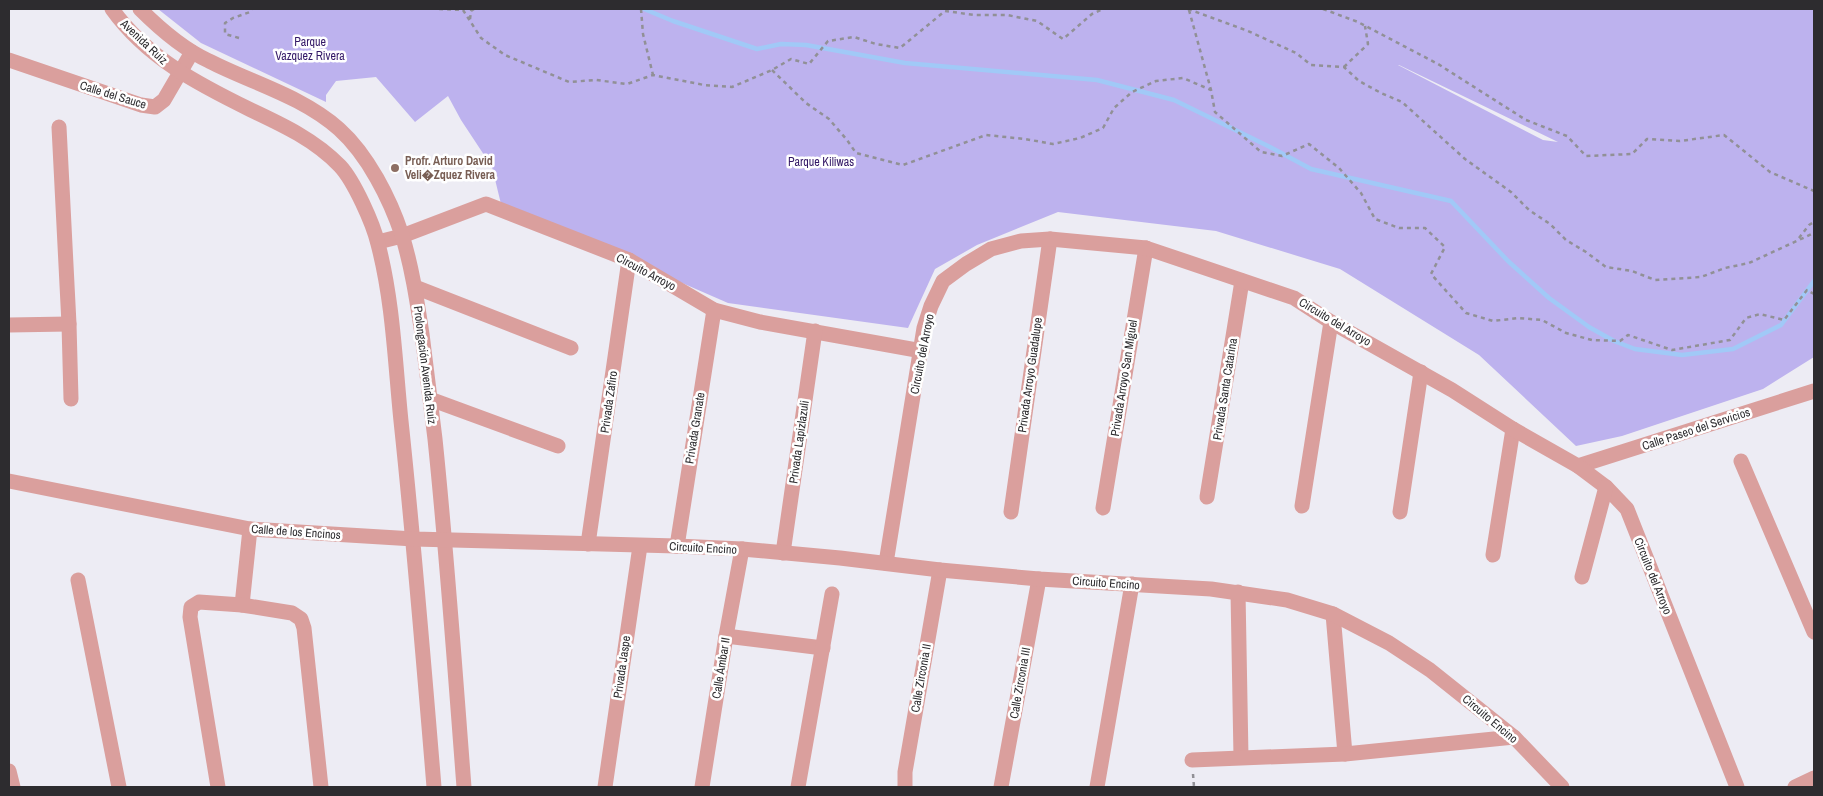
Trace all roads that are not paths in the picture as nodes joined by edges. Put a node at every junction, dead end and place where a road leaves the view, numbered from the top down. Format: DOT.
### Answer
graph roads {
  1 [pos="112,9"];
  2 [pos="140,9"];
  3 [pos="192,52"];
  4 [pos="9,60"];
  5 [pos="180,73"];
  6 [pos="59,127"];
  7 [pos="402,236"];
  8 [pos="1050,238"];
  9 [pos="378,242"];
  10 [pos="1146,248"];
  11 [pos="630,260"];
  12 [pos="1242,281"];
  13 [pos="415,286"];
  14 [pos="714,310"];
  15 [pos="1331,322"];
  16 [pos="69,324"];
  17 [pos="9,325"];
  18 [pos="814,331"];
  19 [pos="571,348"];
  20 [pos="922,351"];
  21 [pos="1421,372"];
  22 [pos="1814,391"];
  23 [pos="71,399"];
  24 [pos="430,399"];
  25 [pos="1513,429"];
  26 [pos="558,446"];
  27 [pos="1741,462"];
  28 [pos="1578,466"];
  29 [pos="9,481"];
  30 [pos="1606,487"];
  31 [pos="1207,497"];
  32 [pos="1302,506"];
  33 [pos="1103,508"];
  34 [pos="1010,512"];
  35 [pos="1400,512"];
  36 [pos="250,529"];
  37 [pos="414,539"];
  38 [pos="445,540"];
  39 [pos="588,544"];
  40 [pos="640,546"];
  41 [pos="677,546"];
  42 [pos="742,550"];
  43 [pos="783,553"];
  44 [pos="1493,555"];
  45 [pos="886,563"];
  46 [pos="940,570"];
  47 [pos="1582,577"];
  48 [pos="1039,578"];
  49 [pos="78,580"];
  50 [pos="1132,584"];
  51 [pos="1238,592"];
  52 [pos="832,594"];
  53 [pos="242,605"];
  54 [pos="1333,614"];
  55 [pos="1814,632"];
  56 [pos="726,636"];
  57 [pos="824,648"];
  58 [pos="1514,737"];
  59 [pos="1345,754"];
  60 [pos="1241,757"];
  61 [pos="1192,760"];
  62 [pos="9,771"];
  63 [pos="1814,778"];
  64 [pos="13,787"];
  65 [pos="119,787"];
  66 [pos="218,787"];
  67 [pos="321,787"];
  68 [pos="434,787"];
  69 [pos="464,787"];
  70 [pos="605,787"];
  71 [pos="702,787"];
  72 [pos="798,787"];
  73 [pos="905,787"];
  74 [pos="1001,787"];
  75 [pos="1097,787"];
  76 [pos="1562,787"];
  77 [pos="1737,787"];
  78 [pos="1795,787"];
  1 -- 5 [label="street, Avenida Ruiz"];
  2 -- 3 [label="street, Avenida Ruiz"];
  3 -- 5 [label="street, Calle del Sauce"];
  3 -- 7 [label="street, Prolongación Avenida Ruíz"];
  4 -- 5 [label="street, Calle del Sauce"];
  5 -- 9 [label="street"];
  6 -- 16 [label="street"];
  7 -- 9 [label="street, Circuito Arroyo"];
  7 -- 11 [label="street, Circuito Arroyo"];
  7 -- 13 [label="street, Prolongación Avenida Ruíz"];
  8 -- 10 [label="street, Circuito del Arroyo"];
  8 -- 20 [label="street, Circuito del Arroyo"];
  8 -- 34 [label="street, Privada Arroyo Guadalupe"];
  9 -- 37 [label="street"];
  10 -- 12 [label="street, Circuito del Arroyo"];
  10 -- 33 [label="street, Privada Arroyo San Miguel"];
  11 -- 14 [label="street, Circuito Arroyo"];
  11 -- 39 [label="street, Privada Zafiro"];
  12 -- 15 [label="street, Circuito del Arroyo"];
  12 -- 31 [label="street, Privada Santa Catarina"];
  13 -- 19 [label="street"];
  13 -- 24 [label="street, Prolongación Avenida Ruíz"];
  14 -- 18 [label="street, Circuito Arroyo"];
  14 -- 41 [label="street, Privada Granate"];
  15 -- 21 [label="street, Circuito del Arroyo"];
  15 -- 32 [label="street"];
  16 -- 17 [label="street"];
  16 -- 23 [label="street"];
  18 -- 20 [label="street, Circuito Arroyo"];
  18 -- 43 [label="street, Privada Lapizlazuli"];
  20 -- 45 [label="street, Circuito del Arroyo"];
  21 -- 25 [label="street, Circuito del Arroyo"];
  21 -- 35 [label="street"];
  22 -- 28 [label="street, Calle Paseo del Servicios"];
  24 -- 26 [label="street"];
  24 -- 38 [label="street, Prolongación Avenida Ruíz"];
  25 -- 28 [label="street, Circuito del Arroyo"];
  25 -- 44 [label="street"];
  27 -- 55 [label="street"];
  28 -- 30 [label="street, Circuito del Arroyo"];
  29 -- 36 [label="street, Calle de los Encinos"];
  30 -- 47 [label="street"];
  30 -- 77 [label="street, Circuito del Arroyo"];
  36 -- 37 [label="street, Calle de los Encinos"];
  36 -- 53 [label="street"];
  37 -- 38 [label="street, Calle de los Encinos"];
  37 -- 68 [label="street"];
  38 -- 39 [label="street, Calle de los Encinos"];
  38 -- 69 [label="street, Prolongación Avenida Ruíz"];
  39 -- 40 [label="street, Circuito Encino"];
  40 -- 41 [label="street, Circuito Encino"];
  40 -- 70 [label="street, Privada Jaspe"];
  41 -- 42 [label="street, Circuito Encino"];
  42 -- 43 [label="street, Circuito Encino"];
  42 -- 56 [label="street, Calle Ámbar II"];
  43 -- 45 [label="street, Circuito Encino"];
  45 -- 46 [label="street, Circuito Encino"];
  46 -- 48 [label="street, Circuito Encino"];
  46 -- 73 [label="street, Calle Zirconia II"];
  48 -- 50 [label="street, Circuito Encino"];
  48 -- 74 [label="street, Calle Zirconia III"];
  49 -- 65 [label="street"];
  50 -- 51 [label="street, Circuito Encino"];
  50 -- 75 [label="street"];
  51 -- 54 [label="street, Circuito Encino"];
  51 -- 60 [label="street"];
  52 -- 57 [label="street"];
  53 -- 66 [label="street"];
  53 -- 67 [label="street"];
  54 -- 58 [label="street, Circuito Encino"];
  54 -- 59 [label="street"];
  56 -- 57 [label="street"];
  56 -- 71 [label="street, Calle Ámbar II"];
  57 -- 72 [label="street"];
  58 -- 59 [label="street"];
  58 -- 76 [label="street, Circuito Encino"];
  59 -- 60 [label="street"];
  60 -- 61 [label="street"];
  62 -- 64 [label="street"];
  63 -- 78 [label="street"];
}
